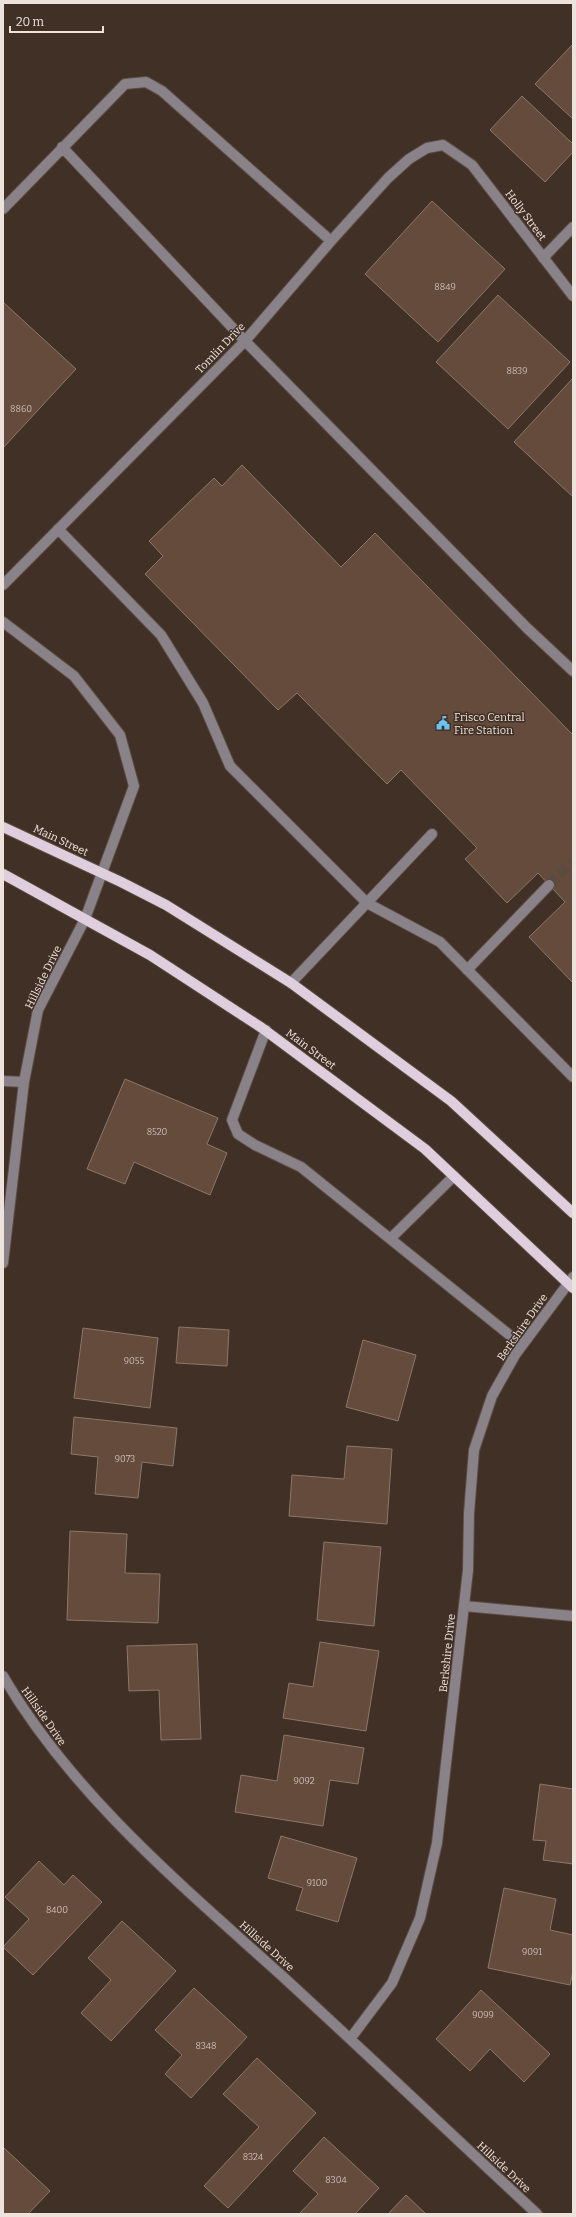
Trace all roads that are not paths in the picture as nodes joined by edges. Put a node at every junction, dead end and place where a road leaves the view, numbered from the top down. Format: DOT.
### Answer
graph roads {
  1 [pos="62,148"];
  2 [pos="457,153"];
  3 [pos="3,209"];
  4 [pos="573,227"];
  5 [pos="331,240"];
  6 [pos="543,258"];
  7 [pos="573,296"];
  8 [pos="246,341"];
  9 [pos="58,529"];
  10 [pos="3,585"];
  11 [pos="3,622"];
  12 [pos="573,672"];
  13 [pos="3,827"];
  14 [pos="432,834"];
  15 [pos="103,873"];
  16 [pos="3,874"];
  17 [pos="549,885"];
  18 [pos="367,903"];
  19 [pos="84,919"];
  20 [pos="467,970"];
  21 [pos="291,983"];
  22 [pos="266,1030"];
  23 [pos="573,1077"];
  24 [pos="3,1081"];
  25 [pos="24,1082"];
  26 [pos="454,1176"];
  27 [pos="573,1213"];
  28 [pos="391,1238"];
  29 [pos="3,1263"];
  30 [pos="571,1283"];
  31 [pos="522,1345"];
  32 [pos="464,1606"];
  33 [pos="573,1616"];
  34 [pos="3,1676"];
  35 [pos="350,2038"];
  36 [pos="536,2214"];
  1 -- 3 [label="street"];
  1 -- 5 [label="street"];
  1 -- 8 [label="street"];
  2 -- 5 [label="street, Tomlin Drive"];
  2 -- 6 [label="street, Holly Street"];
  4 -- 6 [label="street"];
  5 -- 8 [label="street, Tomlin Drive"];
  6 -- 7 [label="street, Holly Street"];
  8 -- 9 [label="street, Tomlin Drive"];
  8 -- 12 [label="street"];
  9 -- 10 [label="street, Tomlin Drive"];
  9 -- 18 [label="street"];
  11 -- 15 [label="street, Hillside Drive"];
  13 -- 15 [label="main road, Main Street"];
  14 -- 18 [label="street"];
  15 -- 19 [label="street, Hillside Drive"];
  15 -- 21 [label="main road, Main Street"];
  16 -- 19 [label="main road, Main Street"];
  17 -- 20 [label="street"];
  18 -- 20 [label="street"];
  18 -- 21 [label="street"];
  19 -- 22 [label="main road, Main Street"];
  19 -- 25 [label="street, Hillside Drive"];
  20 -- 23 [label="street"];
  21 -- 27 [label="main road, Main Street"];
  22 -- 26 [label="main road, Main Street"];
  22 -- 28 [label="street"];
  24 -- 25 [label="street"];
  25 -- 29 [label="street, Hillside Drive"];
  26 -- 28 [label="street"];
  26 -- 30 [label="main road, Main Street"];
  28 -- 31 [label="street"];
  30 -- 31 [label="street, Berkshire Drive"];
  31 -- 32 [label="street, Berkshire Drive"];
  32 -- 33 [label="street"];
  32 -- 35 [label="street, Berkshire Drive"];
  34 -- 35 [label="street, Hillside Drive"];
  35 -- 36 [label="street, Hillside Drive"];
}
